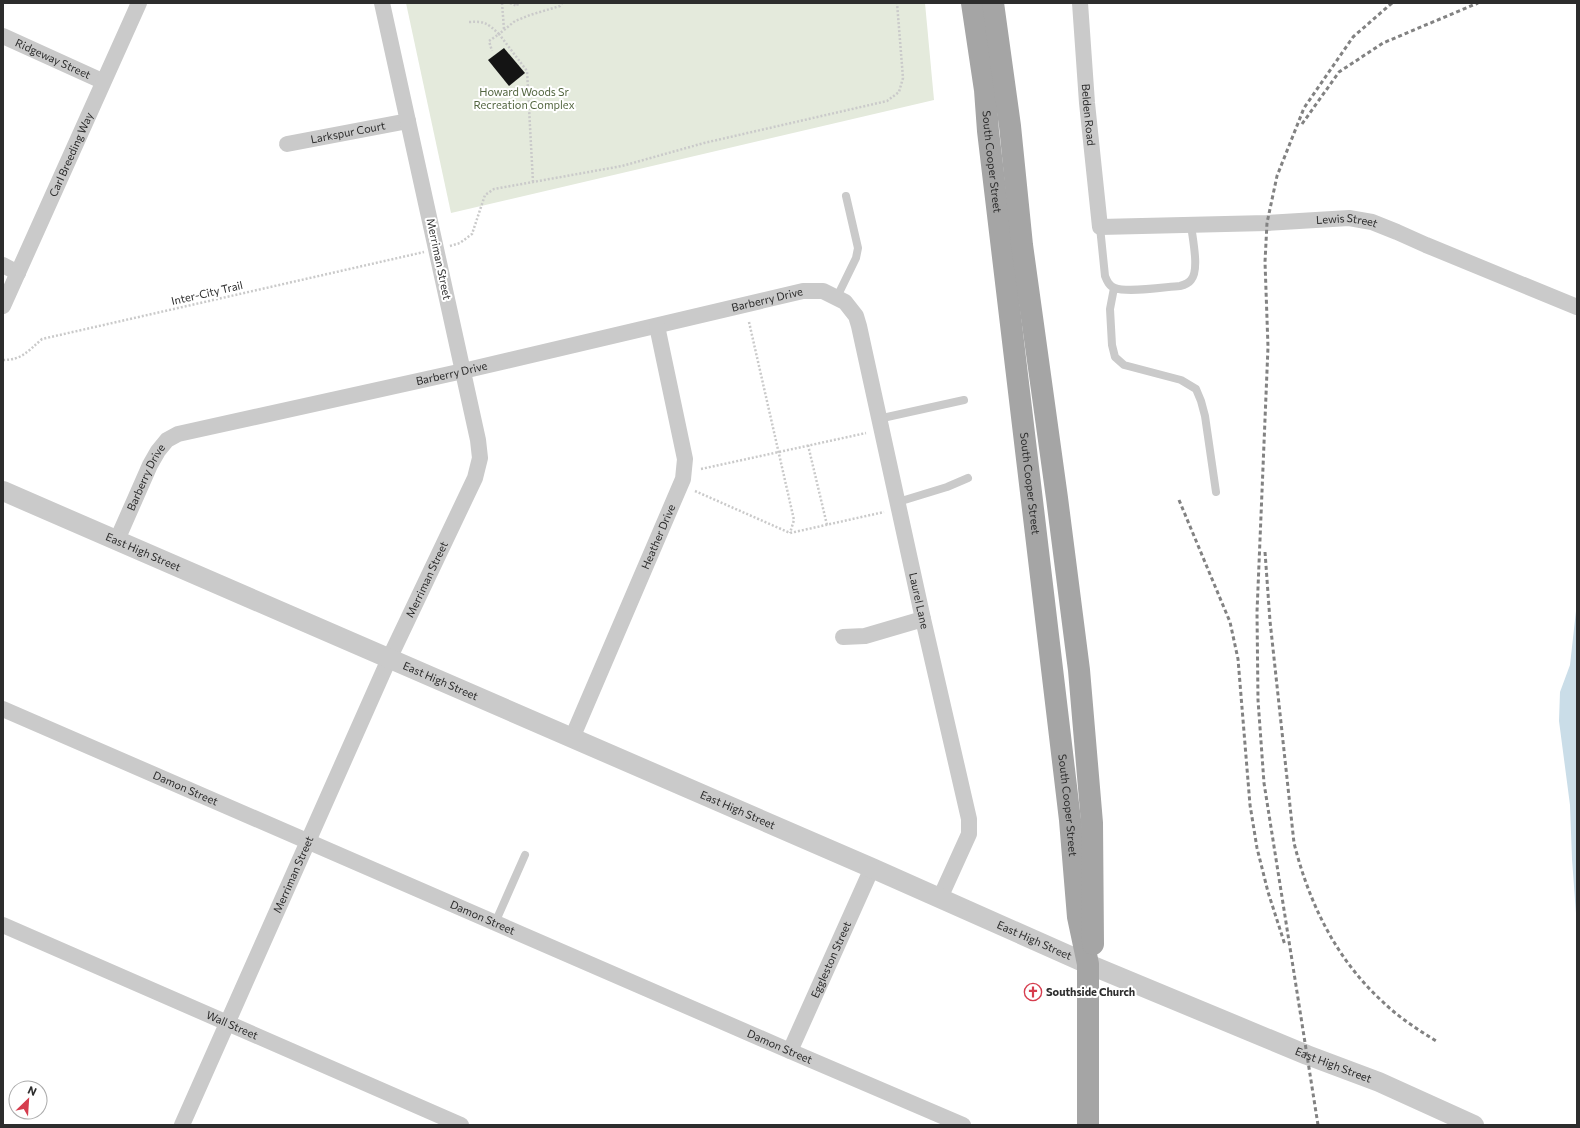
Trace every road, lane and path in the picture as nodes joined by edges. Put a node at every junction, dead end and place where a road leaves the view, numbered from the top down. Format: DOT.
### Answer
graph roads {
  1 [pos="139,3"];
  2 [pos="382,3"];
  3 [pos="502,3"];
  4 [pos="510,3"];
  5 [pos="518,3"];
  6 [pos="562,3"];
  7 [pos="897,3"];
  8 [pos="972,3"];
  9 [pos="993,3"];
  10 [pos="1080,3"];
  11 [pos="469,22"];
  12 [pos="504,29"];
  13 [pos="499,34"];
  14 [pos="3,36"];
  15 [pos="492,51"];
  16 [pos="102,81"];
  17 [pos="408,121"];
  18 [pos="287,144"];
  19 [pos="533,182"];
  20 [pos="846,196"];
  21 [pos="1191,224"];
  22 [pos="1100,227"];
  23 [pos="454,245"];
  24 [pos="421,252"];
  25 [pos="3,265"];
  26 [pos="18,273"];
  27 [pos="1114,288"];
  28 [pos="841,299"];
  29 [pos="3,306"];
  30 [pos="1577,307"];
  31 [pos="749,322"];
  32 [pos="657,326"];
  33 [pos="3,360"];
  34 [pos="463,371"];
  35 [pos="964,400"];
  36 [pos="878,419"];
  37 [pos="866,433"];
  38 [pos="808,445"];
  39 [pos="779,452"];
  40 [pos="701,469"];
  41 [pos="968,478"];
  42 [pos="3,491"];
  43 [pos="695,491"];
  44 [pos="1216,492"];
  45 [pos="898,502"];
  46 [pos="884,512"];
  47 [pos="826,525"];
  48 [pos="790,533"];
  49 [pos="117,540"];
  50 [pos="923,619"];
  51 [pos="842,637"];
  52 [pos="389,659"];
  53 [pos="3,709"];
  54 [pos="572,738"];
  55 [pos="307,841"];
  56 [pos="525,855"];
  57 [pos="872,868"];
  58 [pos="940,898"];
  59 [pos="495,923"];
  60 [pos="3,925"];
  61 [pos="1088,964"];
  62 [pos="228,1023"];
  63 [pos="790,1051"];
  64 [pos="1470,1124"];
  65 [pos="182,1125"];
  66 [pos="461,1125"];
  67 [pos="963,1125"];
  68 [pos="1088,1125"];
  1 -- 16 [label="street, Carl Breeding Way"];
  2 -- 17 [label="street, Merriman Street"];
  3 -- 12 [label="path"];
  4 -- 5 [label="path"];
  6 -- 12 [label="path"];
  7 -- 19 [label="path"];
  8 -- 61 [label="main road, South Cooper Street"];
  9 -- 61 [label="main road, South Cooper Street"];
  10 -- 22 [label="street, Belden Road"];
  11 -- 13 [label="path"];
  12 -- 13 [label="path"];
  13 -- 15 [label="path"];
  13 -- 19 [label="path"];
  14 -- 16 [label="street, Ridgeway Street"];
  16 -- 26 [label="street, Carl Breeding Way"];
  17 -- 18 [label="street, Larkspur Court"];
  17 -- 34 [label="street, Merriman Street"];
  19 -- 23 [label="path"];
  20 -- 28 [label="lane"];
  21 -- 22 [label="street, Lewis Street"];
  21 -- 27 [label="lane"];
  21 -- 30 [label="street, Lewis Street"];
  22 -- 27 [label="lane"];
  24 -- 33 [label="path, Inter-City Trail"];
  25 -- 26 [label="street"];
  26 -- 29 [label="street, Carl Breeding Way"];
  27 -- 44 [label="lane"];
  28 -- 32 [label="street, Barberry Drive"];
  28 -- 36 [label="street, Laurel Lane"];
  31 -- 39 [label="path"];
  32 -- 34 [label="street, Barberry Drive"];
  32 -- 54 [label="street, Heather Drive"];
  34 -- 49 [label="street, Barberry Drive"];
  34 -- 52 [label="street, Merriman Street"];
  35 -- 36 [label="lane"];
  36 -- 45 [label="street, Laurel Lane"];
  37 -- 38 [label="path"];
  38 -- 39 [label="path"];
  38 -- 47 [label="path"];
  39 -- 40 [label="path"];
  39 -- 48 [label="path"];
  41 -- 45 [label="lane"];
  42 -- 49 [label="street, East High Street"];
  43 -- 48 [label="path"];
  45 -- 50 [label="street, Laurel Lane"];
  46 -- 47 [label="path"];
  47 -- 48 [label="path"];
  49 -- 52 [label="street, East High Street"];
  50 -- 51 [label="street"];
  50 -- 58 [label="street, Laurel Lane"];
  52 -- 54 [label="street, East High Street"];
  52 -- 55 [label="street, Merriman Street"];
  53 -- 55 [label="street, Damon Street"];
  54 -- 57 [label="street, East High Street"];
  55 -- 59 [label="street, Damon Street"];
  55 -- 62 [label="street, Merriman Street"];
  56 -- 59 [label="lane"];
  57 -- 58 [label="street, East High Street"];
  57 -- 63 [label="street, Eggleston Street"];
  58 -- 61 [label="street, East High Street"];
  59 -- 63 [label="street, Damon Street"];
  60 -- 62 [label="street, Wall Street"];
  61 -- 64 [label="street, East High Street"];
  61 -- 68 [label="main road, South Cooper Street"];
  62 -- 65 [label="street, Merriman Street"];
  62 -- 66 [label="street, Wall Street"];
  63 -- 67 [label="street, Damon Street"];
}
